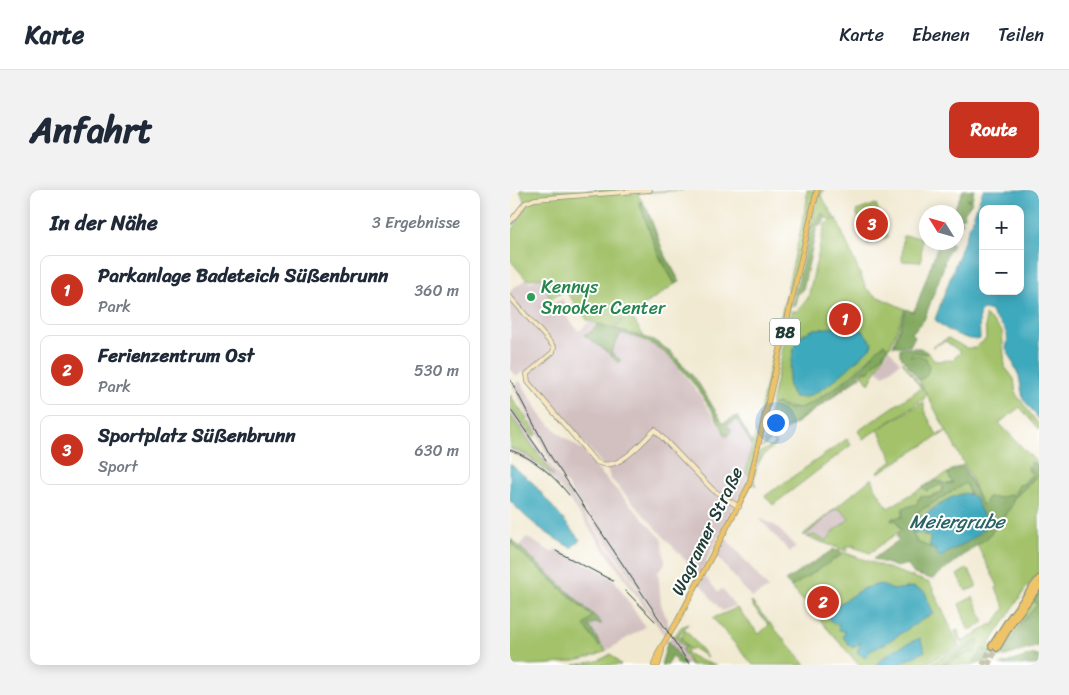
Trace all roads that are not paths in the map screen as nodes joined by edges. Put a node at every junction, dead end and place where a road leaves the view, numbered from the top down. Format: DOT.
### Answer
graph roads {
  1 [pos="650,190"];
  2 [pos="817,190"];
  3 [pos="510,222"];
  4 [pos="510,297"];
  5 [pos="739,507"];
  6 [pos="1039,579"];
  7 [pos="1039,586"];
  8 [pos="656,665"];
  1 -- 3 [label="street"];
  2 -- 5 [label="main road, Wagramer Straße / B8"];
  4 -- 5 [label="street"];
  5 -- 8 [label="main road, Wagramer Straße / B8"];
  6 -- 7 [label="highway"];
}
